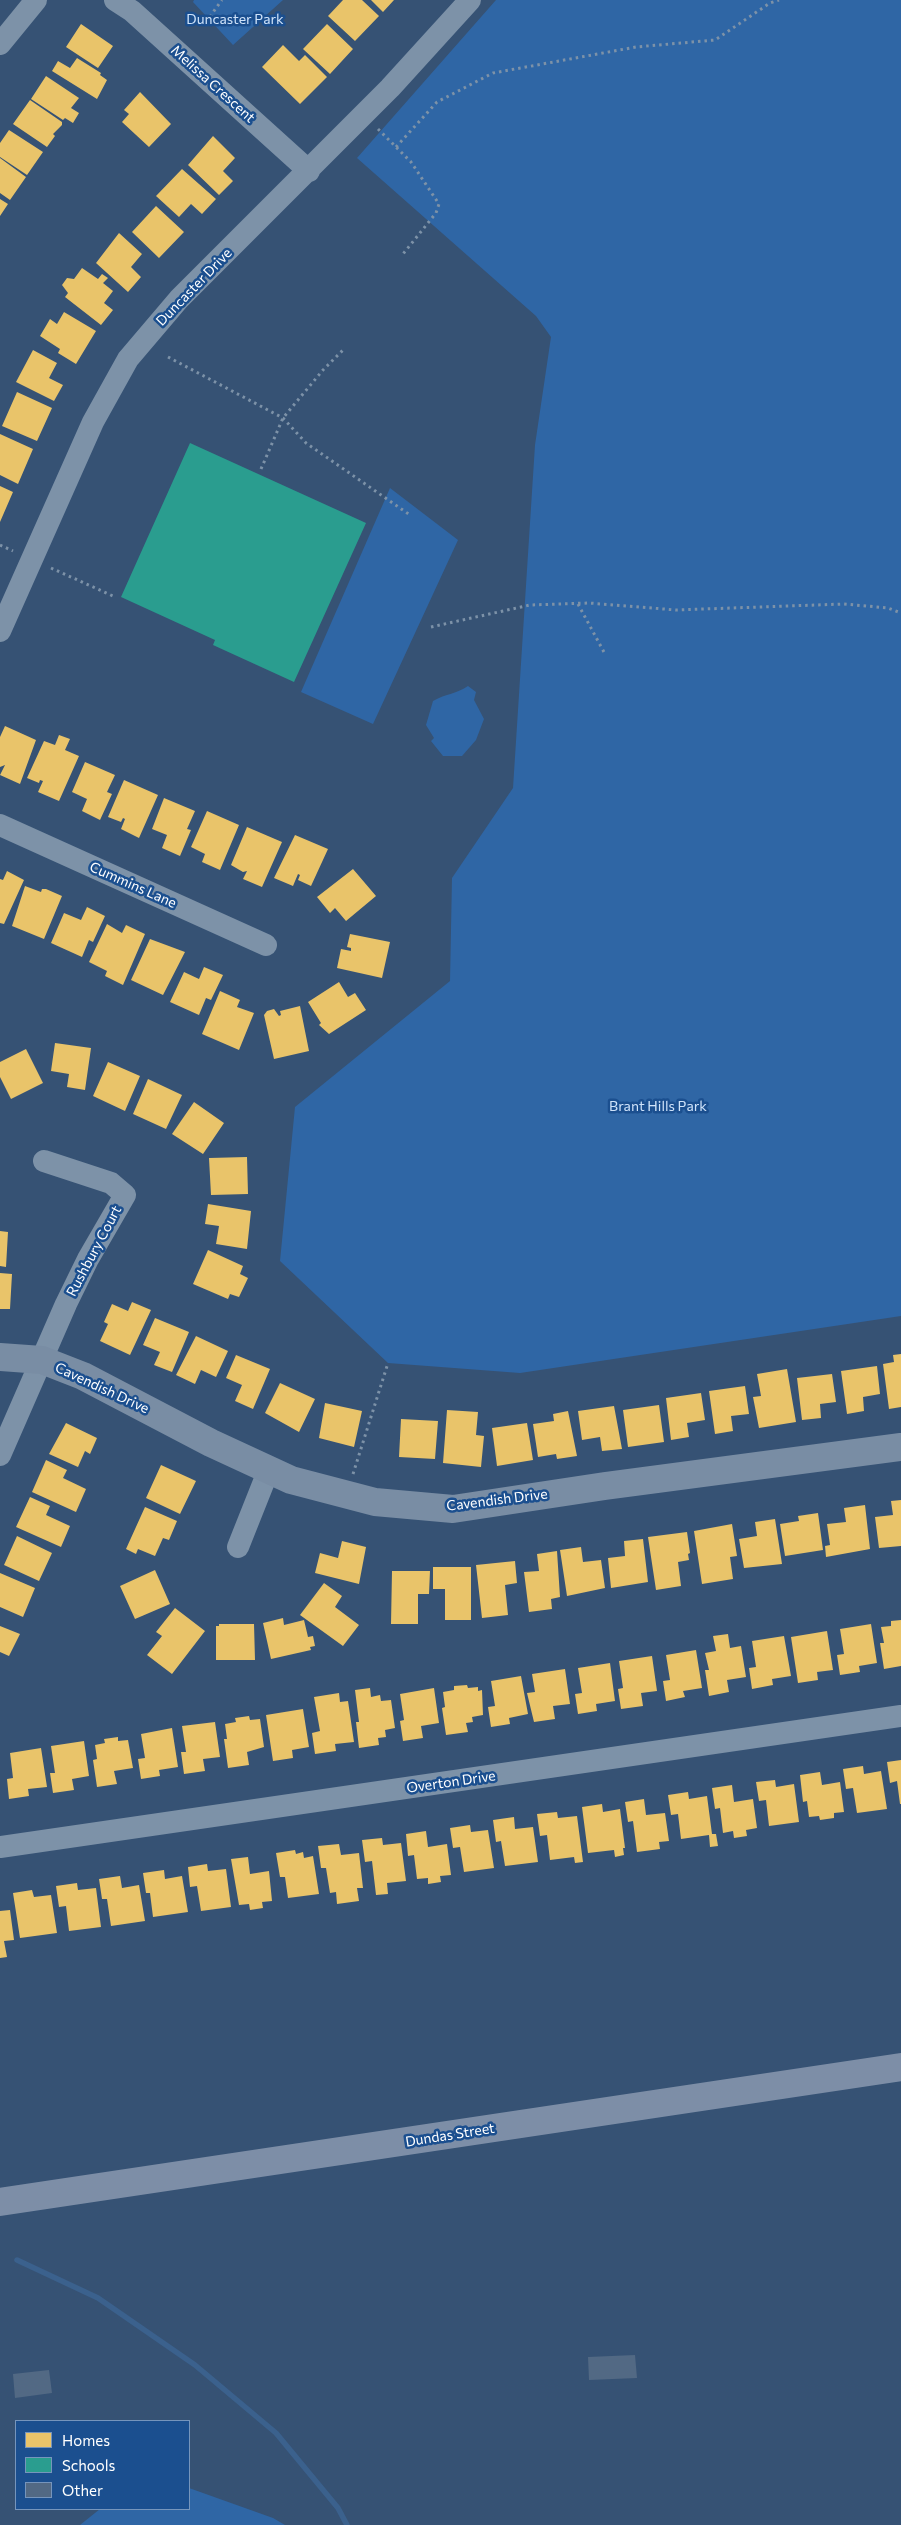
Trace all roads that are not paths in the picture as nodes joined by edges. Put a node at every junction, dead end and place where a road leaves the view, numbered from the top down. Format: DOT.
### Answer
graph roads {
  1 [pos="36,0"];
  2 [pos="115,0"];
  3 [pos="470,0"];
  4 [pos="0,44"];
  5 [pos="309,170"];
  6 [pos="0,631"];
  7 [pos="0,826"];
  8 [pos="266,945"];
  9 [pos="44,1161"];
  10 [pos="0,1357"];
  11 [pos="42,1360"];
  12 [pos="901,1447"];
  13 [pos="0,1455"];
  14 [pos="268,1469"];
  15 [pos="238,1547"];
  16 [pos="901,1716"];
  17 [pos="0,1847"];
  18 [pos="901,2067"];
  19 [pos="0,2202"];
  1 -- 4 [label="street"];
  2 -- 5 [label="street, Melissa Crescent"];
  3 -- 5 [label="street, Duncaster Drive"];
  5 -- 6 [label="street, Duncaster Drive"];
  7 -- 8 [label="street, Cummins Lane"];
  9 -- 11 [label="street, Rushbury Court"];
  10 -- 11 [label="street, Cavendish Drive"];
  11 -- 13 [label="street"];
  11 -- 14 [label="street, Cavendish Drive"];
  12 -- 14 [label="street, Cavendish Drive"];
  14 -- 15 [label="street"];
  16 -- 17 [label="street, Overton Drive"];
  18 -- 19 [label="main road, Dundas Street"];
}
